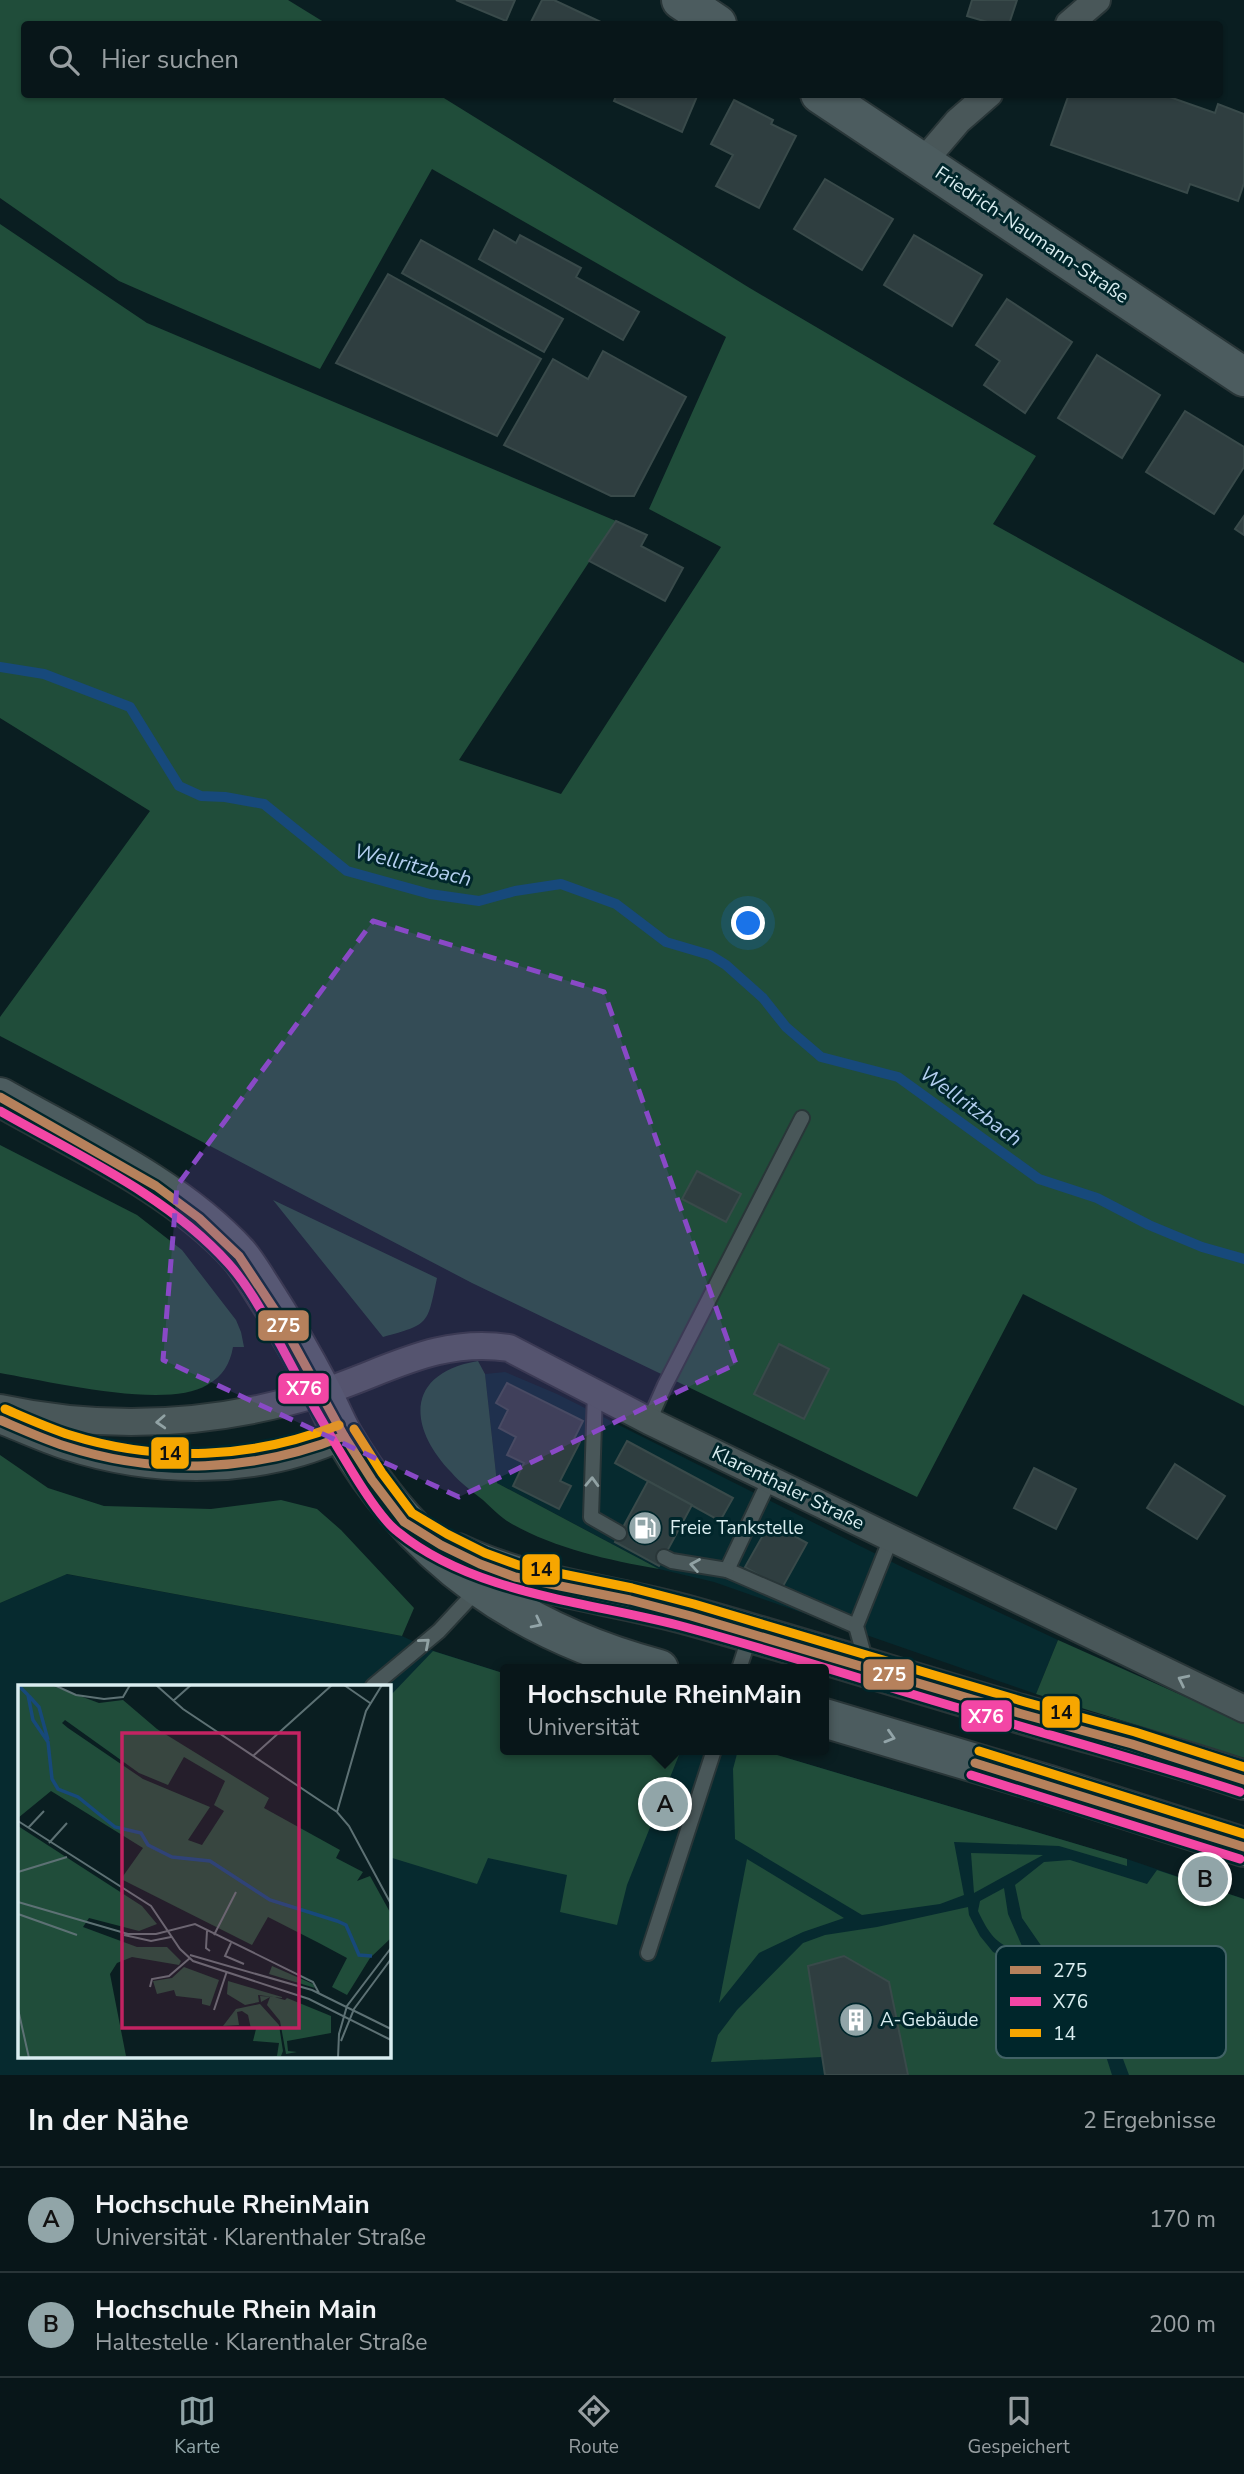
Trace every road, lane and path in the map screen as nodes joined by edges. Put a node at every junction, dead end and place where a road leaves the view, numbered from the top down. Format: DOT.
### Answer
graph roads {
  1 [pos="681,0"];
  2 [pos="1097,0"];
  3 [pos="712,21"];
  4 [pos="1072,21"];
  5 [pos="826,98"];
  6 [pos="984,98"];
  7 [pos="923,162"];
  8 [pos="1244,377"];
  9 [pos="0,1097"];
  10 [pos="802,1118"];
  11 [pos="322,1392"];
  12 [pos="595,1392"];
  13 [pos="0,1408"];
  14 [pos="0,1420"];
  15 [pos="649,1421"];
  16 [pos="344,1436"];
  17 [pos="770,1479"];
  18 [pos="404,1522"];
  19 [pos="620,1533"];
  20 [pos="891,1538"];
  21 [pos="664,1557"];
  22 [pos="727,1570"];
  23 [pos="479,1588"];
  24 [pos="856,1626"];
  25 [pos="750,1633"];
  26 [pos="642,1664"];
  27 [pos="741,1664"];
  28 [pos="868,1667"];
  29 [pos="374,1685"];
  30 [pos="1244,1709"];
  31 [pos="829,1719"];
  32 [pos="712,1755"];
  33 [pos="1244,1780"];
  34 [pos="1244,1847"];
  35 [pos="648,1953"];
  1 -- 3 [label="main road"];
  2 -- 4 [label="street"];
  5 -- 7 [label="main road, Friedrich-Naumann-Straße"];
  6 -- 7 [label="street"];
  7 -- 8 [label="main road, Friedrich-Naumann-Straße"];
  9 -- 11 [label="main road"];
  10 -- 15 [label="lane"];
  11 -- 12 [label="street, Klarenthaler Straße"];
  11 -- 13 [label="street, Klarenthaler Straße, one-way"];
  11 -- 16 [label="main road"];
  12 -- 15 [label="street, Klarenthaler Straße"];
  19 -- 12 [label="lane, one-way"];
  14 -- 16 [label="street"];
  15 -- 17 [label="street, Klarenthaler Straße"];
  16 -- 18 [label="main road"];
  17 -- 20 [label="street, Klarenthaler Straße"];
  17 -- 22 [label="lane"];
  18 -- 23 [label="main road"];
  18 -- 25 [label="main road"];
  20 -- 24 [label="lane"];
  30 -- 20 [label="street, Klarenthaler Straße, one-way"];
  22 -- 21 [label="lane, one-way"];
  22 -- 24 [label="lane"];
  23 -- 26 [label="main road, one-way"];
  29 -- 23 [label="lane, one-way"];
  24 -- 28 [label="lane"];
  25 -- 27 [label="lane"];
  25 -- 28 [label="main road"];
  28 -- 33 [label="main road"];
  31 -- 34 [label="main road, one-way"];
  32 -- 35 [label="lane"];
}
